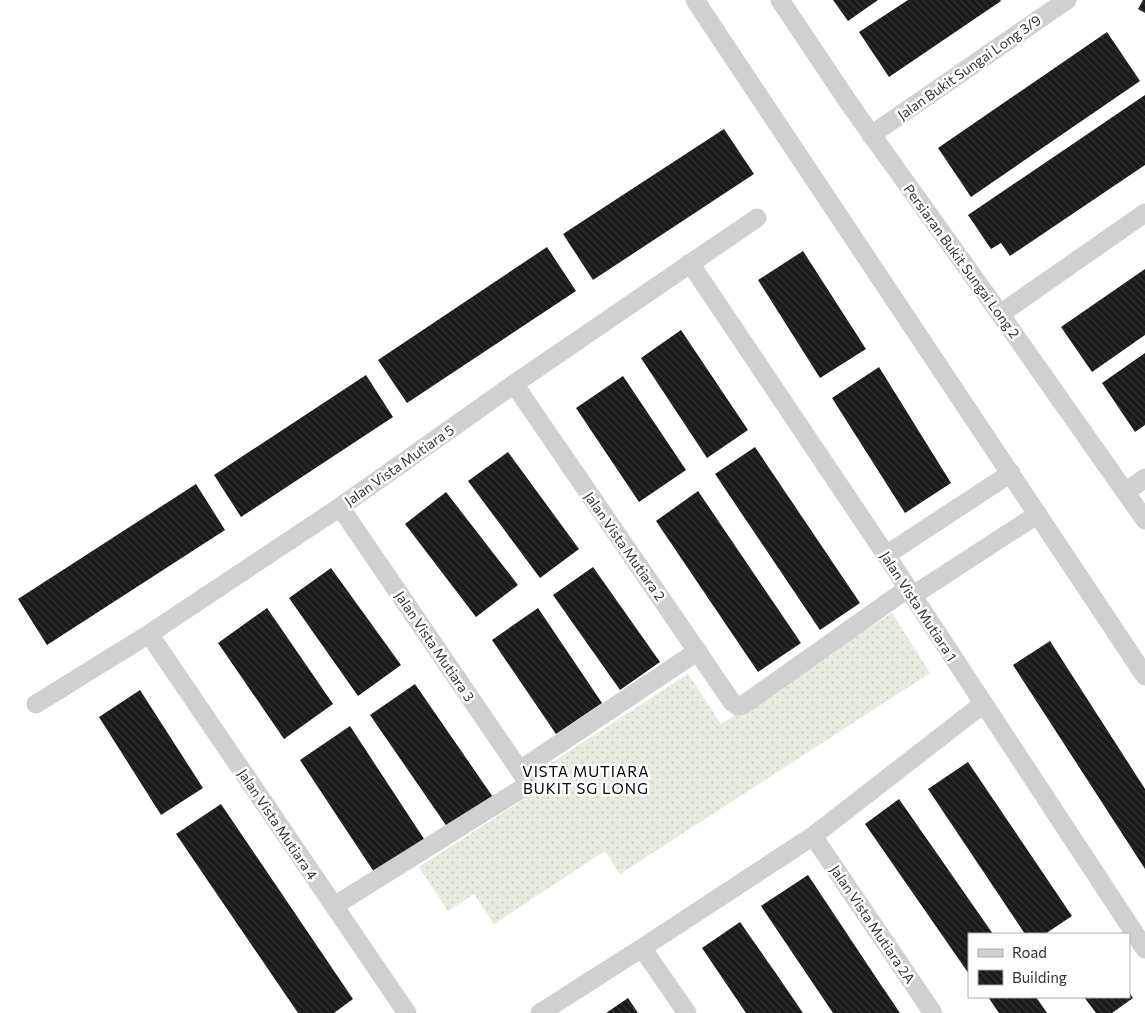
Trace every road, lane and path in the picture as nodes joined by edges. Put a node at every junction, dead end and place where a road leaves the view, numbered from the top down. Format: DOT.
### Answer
graph roads {
  1 [pos="695,0"];
  2 [pos="780,0"];
  3 [pos="1067,0"];
  4 [pos="871,135"];
  5 [pos="1145,213"];
  6 [pos="757,218"];
  7 [pos="690,263"];
  8 [pos="1000,314"];
  9 [pos="514,384"];
  10 [pos="1011,473"];
  11 [pos="1145,478"];
  12 [pos="1126,492"];
  13 [pos="340,507"];
  14 [pos="1038,514"];
  15 [pos="1145,520"];
  16 [pos="886,555"];
  17 [pos="910,593"];
  18 [pos="149,634"];
  19 [pos="698,651"];
  20 [pos="1145,676"];
  21 [pos="36,704"];
  22 [pos="983,704"];
  23 [pos="525,777"];
  24 [pos="813,836"];
  25 [pos="334,906"];
  26 [pos="642,948"];
  27 [pos="1145,949"];
  28 [pos="407,1013"];
  29 [pos="540,1013"];
  30 [pos="687,1013"];
  31 [pos="933,1013"];
  1 -- 10 [label="street"];
  2 -- 4 [label="street, Persiaran Bukit Sungai Long 2"];
  3 -- 4 [label="street, Jalan Bukit Sungai Long 3/9"];
  4 -- 8 [label="street, Persiaran Bukit Sungai Long 2"];
  5 -- 8 [label="street"];
  6 -- 7 [label="street, Jalan Vista Mutiara 5"];
  7 -- 9 [label="street, Jalan Vista Mutiara 5"];
  7 -- 16 [label="street, Jalan Vista Mutiara 1"];
  8 -- 12 [label="street, Persiaran Bukit Sungai Long 2"];
  9 -- 13 [label="street, Jalan Vista Mutiara 5"];
  9 -- 19 [label="street, Jalan Vista Mutiara 2"];
  10 -- 14 [label="street"];
  10 -- 16 [label="street"];
  11 -- 12 [label="street"];
  12 -- 15 [label="street, Persiaran Bukit Sungai Long 2"];
  13 -- 18 [label="street, Jalan Vista Mutiara 5"];
  13 -- 23 [label="street, Jalan Vista Mutiara 3"];
  14 -- 17 [label="street"];
  14 -- 20 [label="street"];
  16 -- 17 [label="street, Jalan Vista Mutiara 1"];
  17 -- 19 [label="street, Jalan Vista Mutiara 2"];
  17 -- 22 [label="street, Jalan Vista Mutiara 1"];
  18 -- 21 [label="street, Jalan Vista Mutiara 5"];
  18 -- 25 [label="street, Jalan Vista Mutiara 4"];
  19 -- 23 [label="street"];
  22 -- 24 [label="street"];
  22 -- 27 [label="street, Jalan Vista Mutiara 1"];
  23 -- 25 [label="street"];
  24 -- 26 [label="street"];
  24 -- 31 [label="street, Jalan Vista Mutiara 2A"];
  25 -- 28 [label="street, Jalan Vista Mutiara 4"];
  26 -- 29 [label="street"];
  26 -- 30 [label="street"];
}
